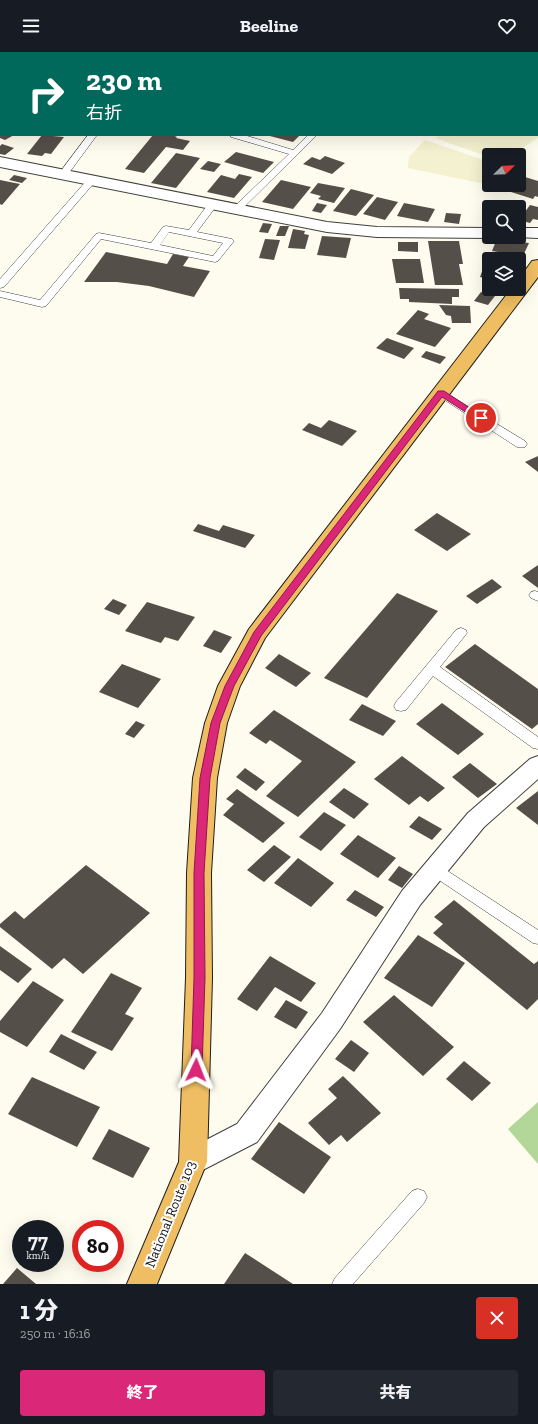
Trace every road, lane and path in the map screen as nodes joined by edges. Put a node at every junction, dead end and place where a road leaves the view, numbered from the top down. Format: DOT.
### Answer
graph roads {
  1 [pos="92,136"];
  2 [pos="237,136"];
  3 [pos="312,136"];
  4 [pos="295,153"];
  5 [pos="0,162"];
  6 [pos="63,175"];
  7 [pos="91,181"];
  8 [pos="212,205"];
  9 [pos="236,210"];
  10 [pos="482,233"];
  11 [pos="526,233"];
  12 [pos="538,233"];
  13 [pos="192,234"];
  14 [pos="154,247"];
  15 [pos="538,265"];
  16 [pos="0,285"];
  17 [pos="0,294"];
  18 [pos="441,393"];
  19 [pos="521,444"];
  20 [pos="461,633"];
  21 [pos="432,668"];
  22 [pos="401,706"];
  23 [pos="538,744"];
  24 [pos="538,764"];
  25 [pos="435,870"];
  26 [pos="538,938"];
  27 [pos="193,1162"];
  28 [pos="418,1197"];
  29 [pos="144,1283"];
  30 [pos="341,1284"];
  1 -- 6 [label="lane"];
  2 -- 4 [label="lane"];
  3 -- 4 [label="lane"];
  4 -- 9 [label="lane"];
  5 -- 6 [label="street"];
  6 -- 7 [label="street"];
  7 -- 8 [label="street"];
  7 -- 16 [label="lane"];
  8 -- 9 [label="street"];
  8 -- 13 [label="lane"];
  9 -- 10 [label="street"];
  11 -- 12 [label="street"];
  13 -- 14 [label="lane"];
  13 -- 14 [label="lane"];
  14 -- 17 [label="lane"];
  15 -- 18 [label="highway, National Route 103"];
  18 -- 19 [label="lane"];
  18 -- 27 [label="highway, National Route 103"];
  20 -- 21 [label="lane"];
  21 -- 22 [label="lane"];
  21 -- 23 [label="lane"];
  24 -- 25 [label="street"];
  25 -- 26 [label="lane"];
  25 -- 27 [label="street"];
  27 -- 29 [label="highway, National Route 103"];
  28 -- 30 [label="lane"];
}
